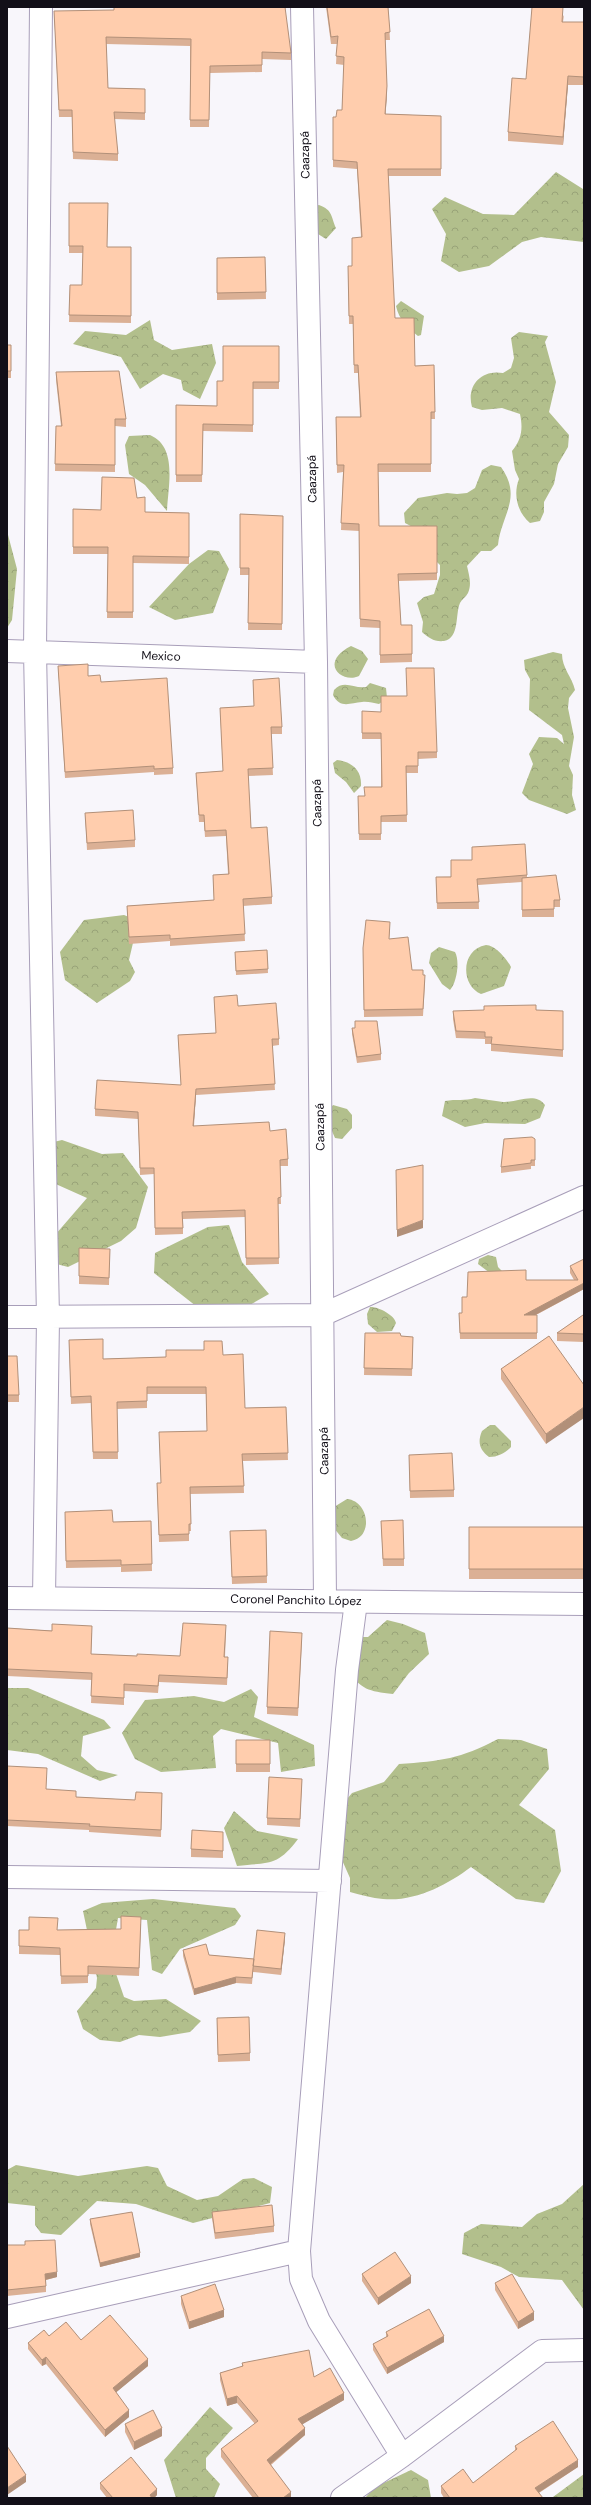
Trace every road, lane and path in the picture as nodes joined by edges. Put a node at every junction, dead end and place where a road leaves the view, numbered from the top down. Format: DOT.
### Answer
graph roads {
  1 [pos="41,7"];
  2 [pos="302,7"];
  3 [pos="7,651"];
  4 [pos="35,652"];
  5 [pos="316,662"];
  6 [pos="584,1197"];
  7 [pos="322,1315"];
  8 [pos="7,1317"];
  9 [pos="48,1318"];
  10 [pos="7,1598"];
  11 [pos="44,1598"];
  12 [pos="325,1599"];
  13 [pos="356,1602"];
  14 [pos="584,1604"];
  15 [pos="7,1878"];
  16 [pos="330,1881"];
  17 [pos="299,2250"];
  18 [pos="7,2317"];
  19 [pos="584,2350"];
  20 [pos="402,2456"];
  21 [pos="342,2498"];
  1 -- 4 [label="street"];
  2 -- 5 [label="street, Caazapá"];
  3 -- 4 [label="street, Mexico"];
  4 -- 5 [label="street, Mexico"];
  4 -- 9 [label="street"];
  5 -- 7 [label="street, Caazapá"];
  6 -- 7 [label="street"];
  7 -- 9 [label="street"];
  7 -- 12 [label="street, Caazapá"];
  8 -- 9 [label="street"];
  9 -- 11 [label="street"];
  10 -- 11 [label="street, Coronel Panchito López"];
  11 -- 12 [label="street, Coronel Panchito López"];
  12 -- 13 [label="street, Coronel Panchito López"];
  13 -- 14 [label="street, Coronel Panchito López"];
  13 -- 16 [label="street"];
  15 -- 16 [label="street"];
  16 -- 17 [label="street"];
  17 -- 18 [label="street"];
  17 -- 20 [label="street"];
  19 -- 20 [label="street"];
  20 -- 21 [label="street"];
}
